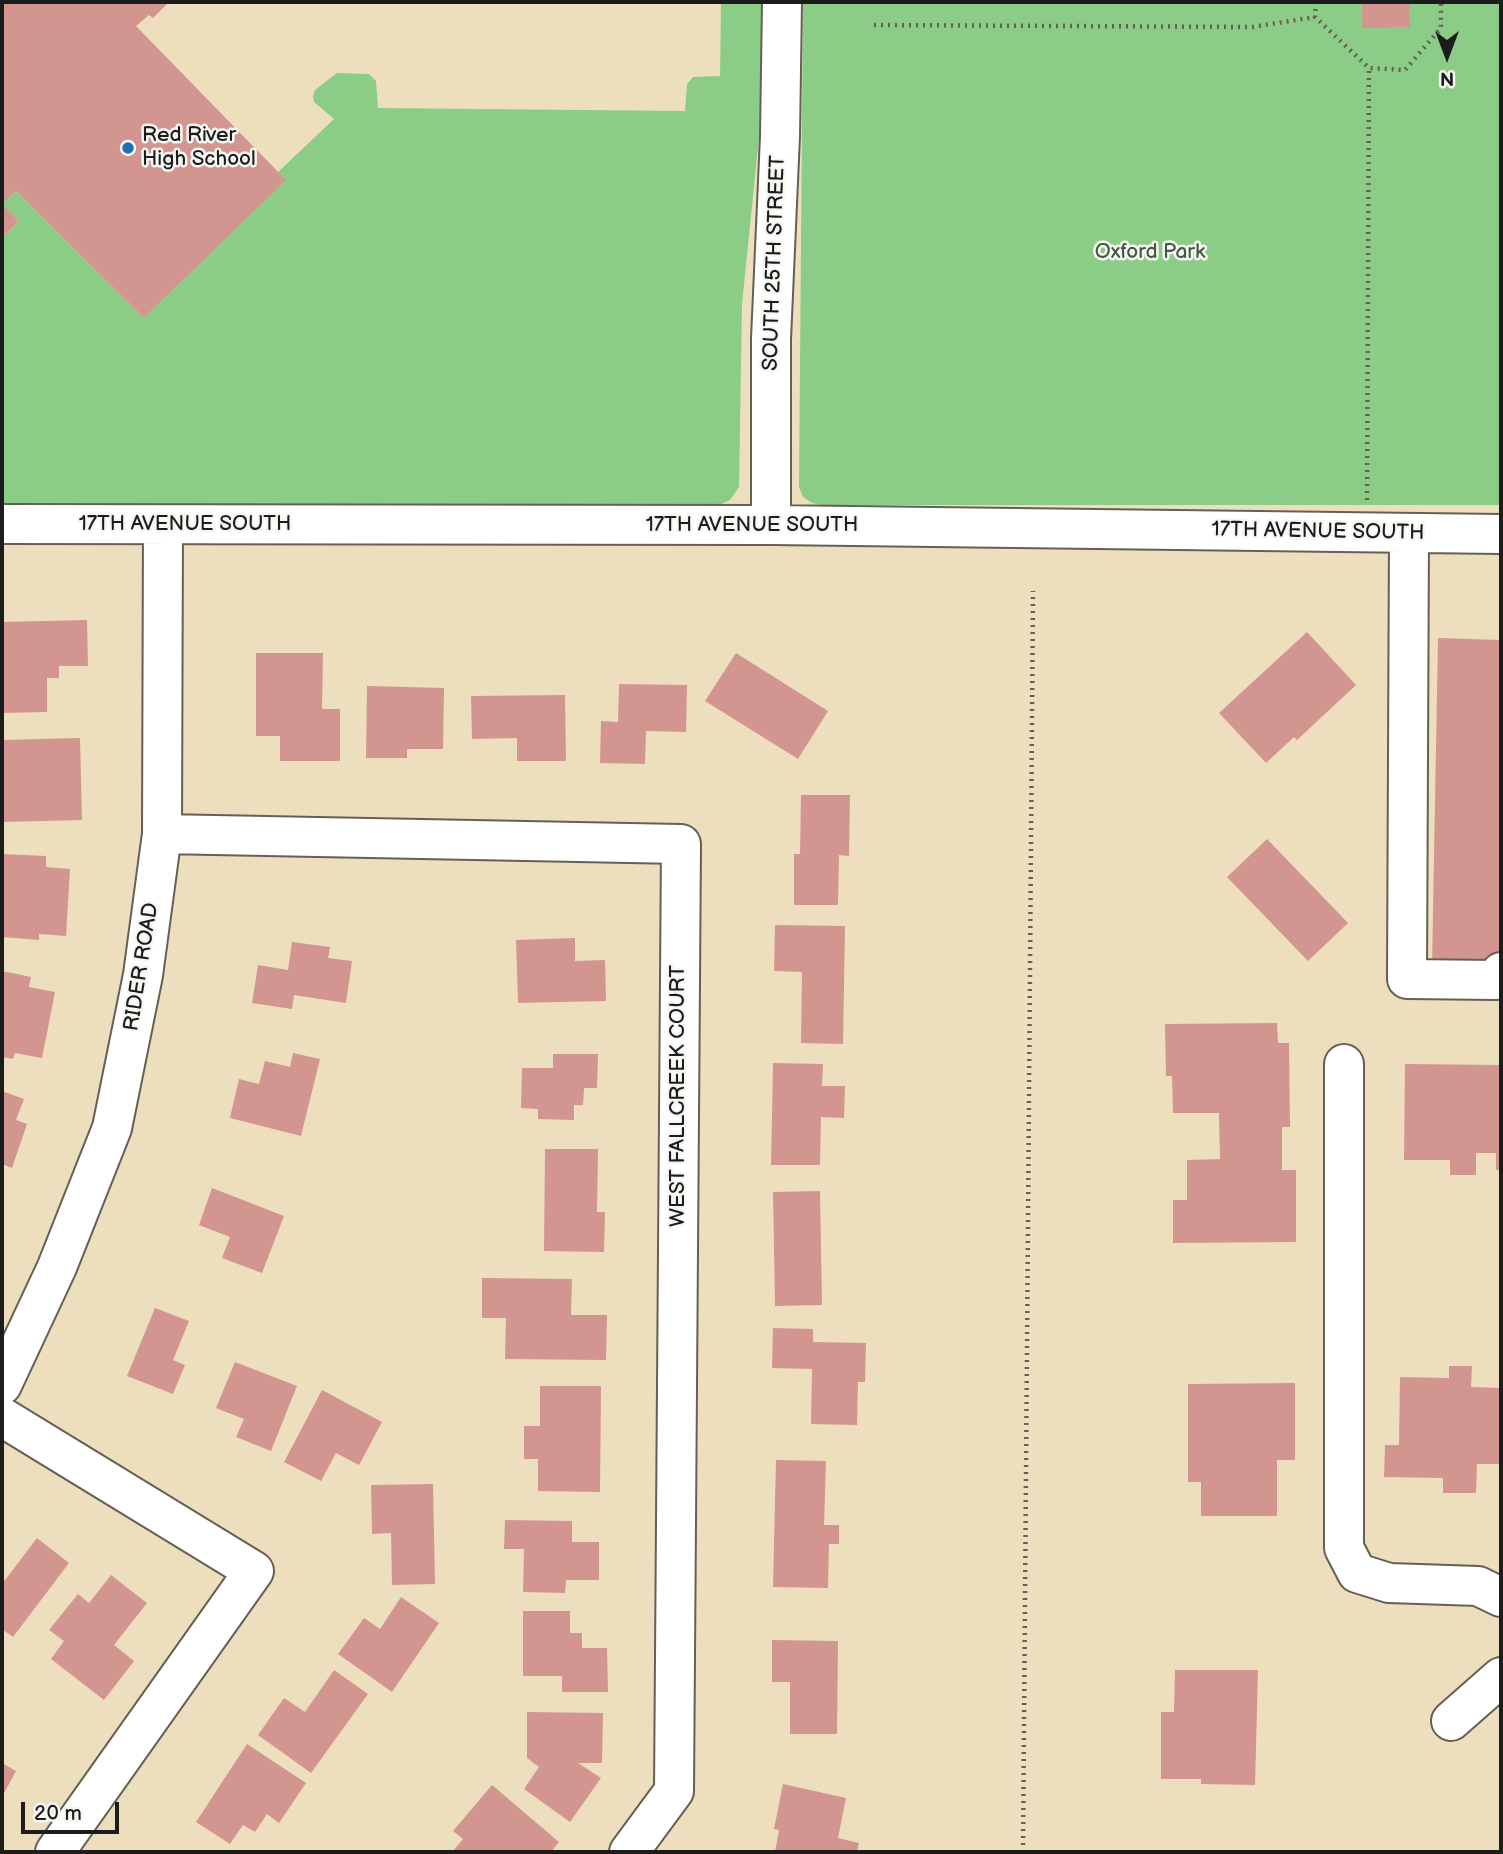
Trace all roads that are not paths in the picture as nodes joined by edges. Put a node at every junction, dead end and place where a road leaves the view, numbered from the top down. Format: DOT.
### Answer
graph roads {
  1 [pos="782,2"];
  2 [pos="2,524"];
  3 [pos="163,524"];
  4 [pos="771,525"];
  5 [pos="1409,533"];
  6 [pos="1501,534"];
  7 [pos="162,834"];
  8 [pos="1501,972"];
  9 [pos="1344,1064"];
  10 [pos="2,1385"];
  11 [pos="2,1417"];
  12 [pos="1501,1597"];
  13 [pos="1501,1677"];
  14 [pos="1451,1721"];
  15 [pos="55,1852"];
  16 [pos="629,1852"];
  1 -- 4 [label="street, SOUTH 25TH STREET"];
  2 -- 3 [label="street, 17TH AVENUE SOUTH"];
  3 -- 4 [label="street, 17TH AVENUE SOUTH"];
  3 -- 7 [label="street, RIDER ROAD"];
  4 -- 5 [label="street, 17TH AVENUE SOUTH"];
  5 -- 6 [label="street, 17TH AVENUE SOUTH"];
  5 -- 8 [label="street"];
  7 -- 10 [label="street, RIDER ROAD"];
  7 -- 16 [label="street, WEST FALLCREEK COURT"];
  9 -- 12 [label="street"];
  11 -- 15 [label="street"];
  13 -- 14 [label="street"];
}
